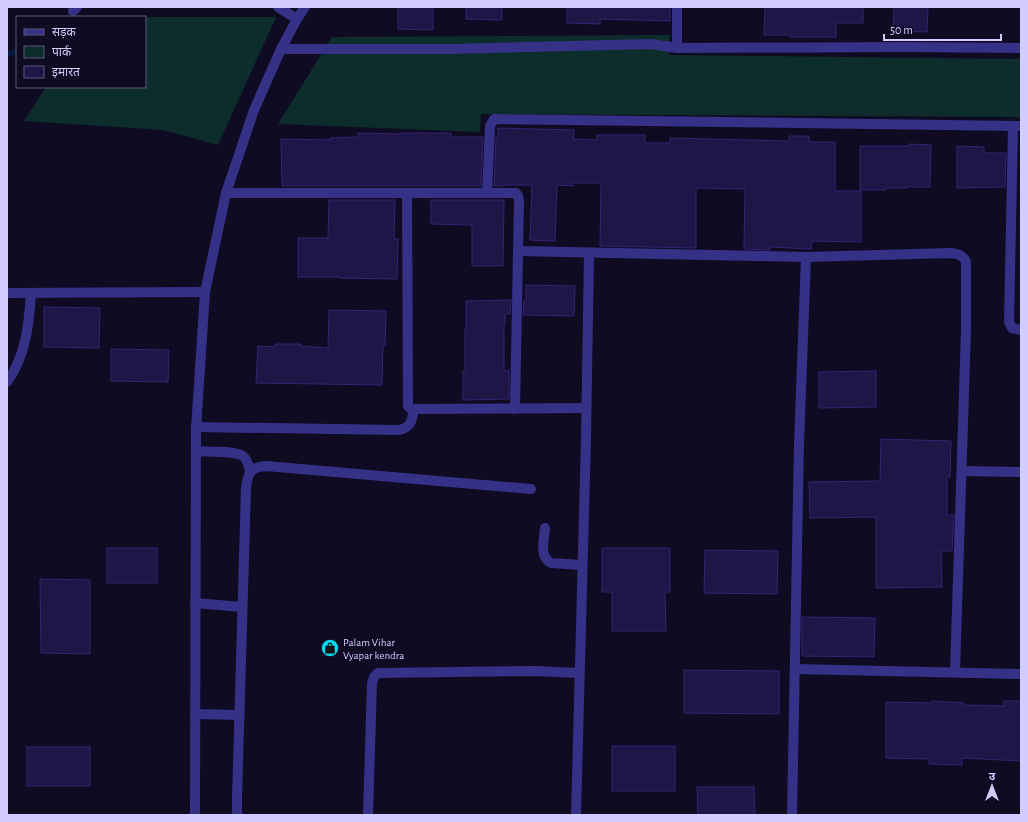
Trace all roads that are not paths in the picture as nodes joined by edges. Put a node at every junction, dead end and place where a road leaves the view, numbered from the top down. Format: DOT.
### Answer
graph roads {
  1 [pos="278,7"];
  2 [pos="306,7"];
  3 [pos="677,7"];
  4 [pos="297,20"];
  5 [pos="677,48"];
  6 [pos="1021,48"];
  7 [pos="281,49"];
  8 [pos="1017,126"];
  9 [pos="226,192"];
  10 [pos="407,193"];
  11 [pos="488,193"];
  12 [pos="518,251"];
  13 [pos="589,253"];
  14 [pos="806,257"];
  15 [pos="205,292"];
  16 [pos="7,293"];
  17 [pos="31,293"];
  18 [pos="1021,330"];
  19 [pos="7,382"];
  20 [pos="586,408"];
  21 [pos="414,409"];
  22 [pos="515,409"];
  23 [pos="196,427"];
  24 [pos="196,451"];
  25 [pos="250,471"];
  26 [pos="962,471"];
  27 [pos="1021,472"];
  28 [pos="531,488"];
  29 [pos="545,528"];
  30 [pos="582,564"];
  31 [pos="195,603"];
  32 [pos="242,607"];
  33 [pos="795,669"];
  34 [pos="955,672"];
  35 [pos="579,673"];
  36 [pos="1021,674"];
  37 [pos="195,714"];
  38 [pos="239,715"];
  39 [pos="194,815"];
  40 [pos="237,815"];
  41 [pos="368,815"];
  42 [pos="576,815"];
  43 [pos="792,815"];
  1 -- 4 [label="street"];
  2 -- 4 [label="street"];
  3 -- 5 [label="street"];
  4 -- 7 [label="street"];
  5 -- 6 [label="street"];
  5 -- 7 [label="street"];
  7 -- 9 [label="street"];
  8 -- 11 [label="street"];
  8 -- 18 [label="street"];
  9 -- 10 [label="street"];
  9 -- 15 [label="street"];
  10 -- 11 [label="street"];
  10 -- 21 [label="street"];
  11 -- 12 [label="street"];
  12 -- 13 [label="street"];
  12 -- 22 [label="street"];
  13 -- 14 [label="street"];
  13 -- 20 [label="street"];
  14 -- 26 [label="street"];
  14 -- 33 [label="street"];
  15 -- 17 [label="street"];
  15 -- 23 [label="street"];
  16 -- 17 [label="street"];
  17 -- 19 [label="street"];
  20 -- 22 [label="street"];
  20 -- 30 [label="street"];
  21 -- 22 [label="street"];
  21 -- 23 [label="street"];
  23 -- 24 [label="street"];
  24 -- 25 [label="street"];
  24 -- 31 [label="street"];
  25 -- 28 [label="street"];
  25 -- 32 [label="street"];
  26 -- 27 [label="street"];
  26 -- 34 [label="street"];
  29 -- 30 [label="street"];
  30 -- 35 [label="street"];
  31 -- 32 [label="street"];
  31 -- 37 [label="street"];
  32 -- 38 [label="street"];
  33 -- 34 [label="street"];
  33 -- 43 [label="street"];
  34 -- 36 [label="street"];
  35 -- 41 [label="street"];
  35 -- 42 [label="street"];
  37 -- 38 [label="street"];
  37 -- 39 [label="street"];
  38 -- 40 [label="street"];
}
